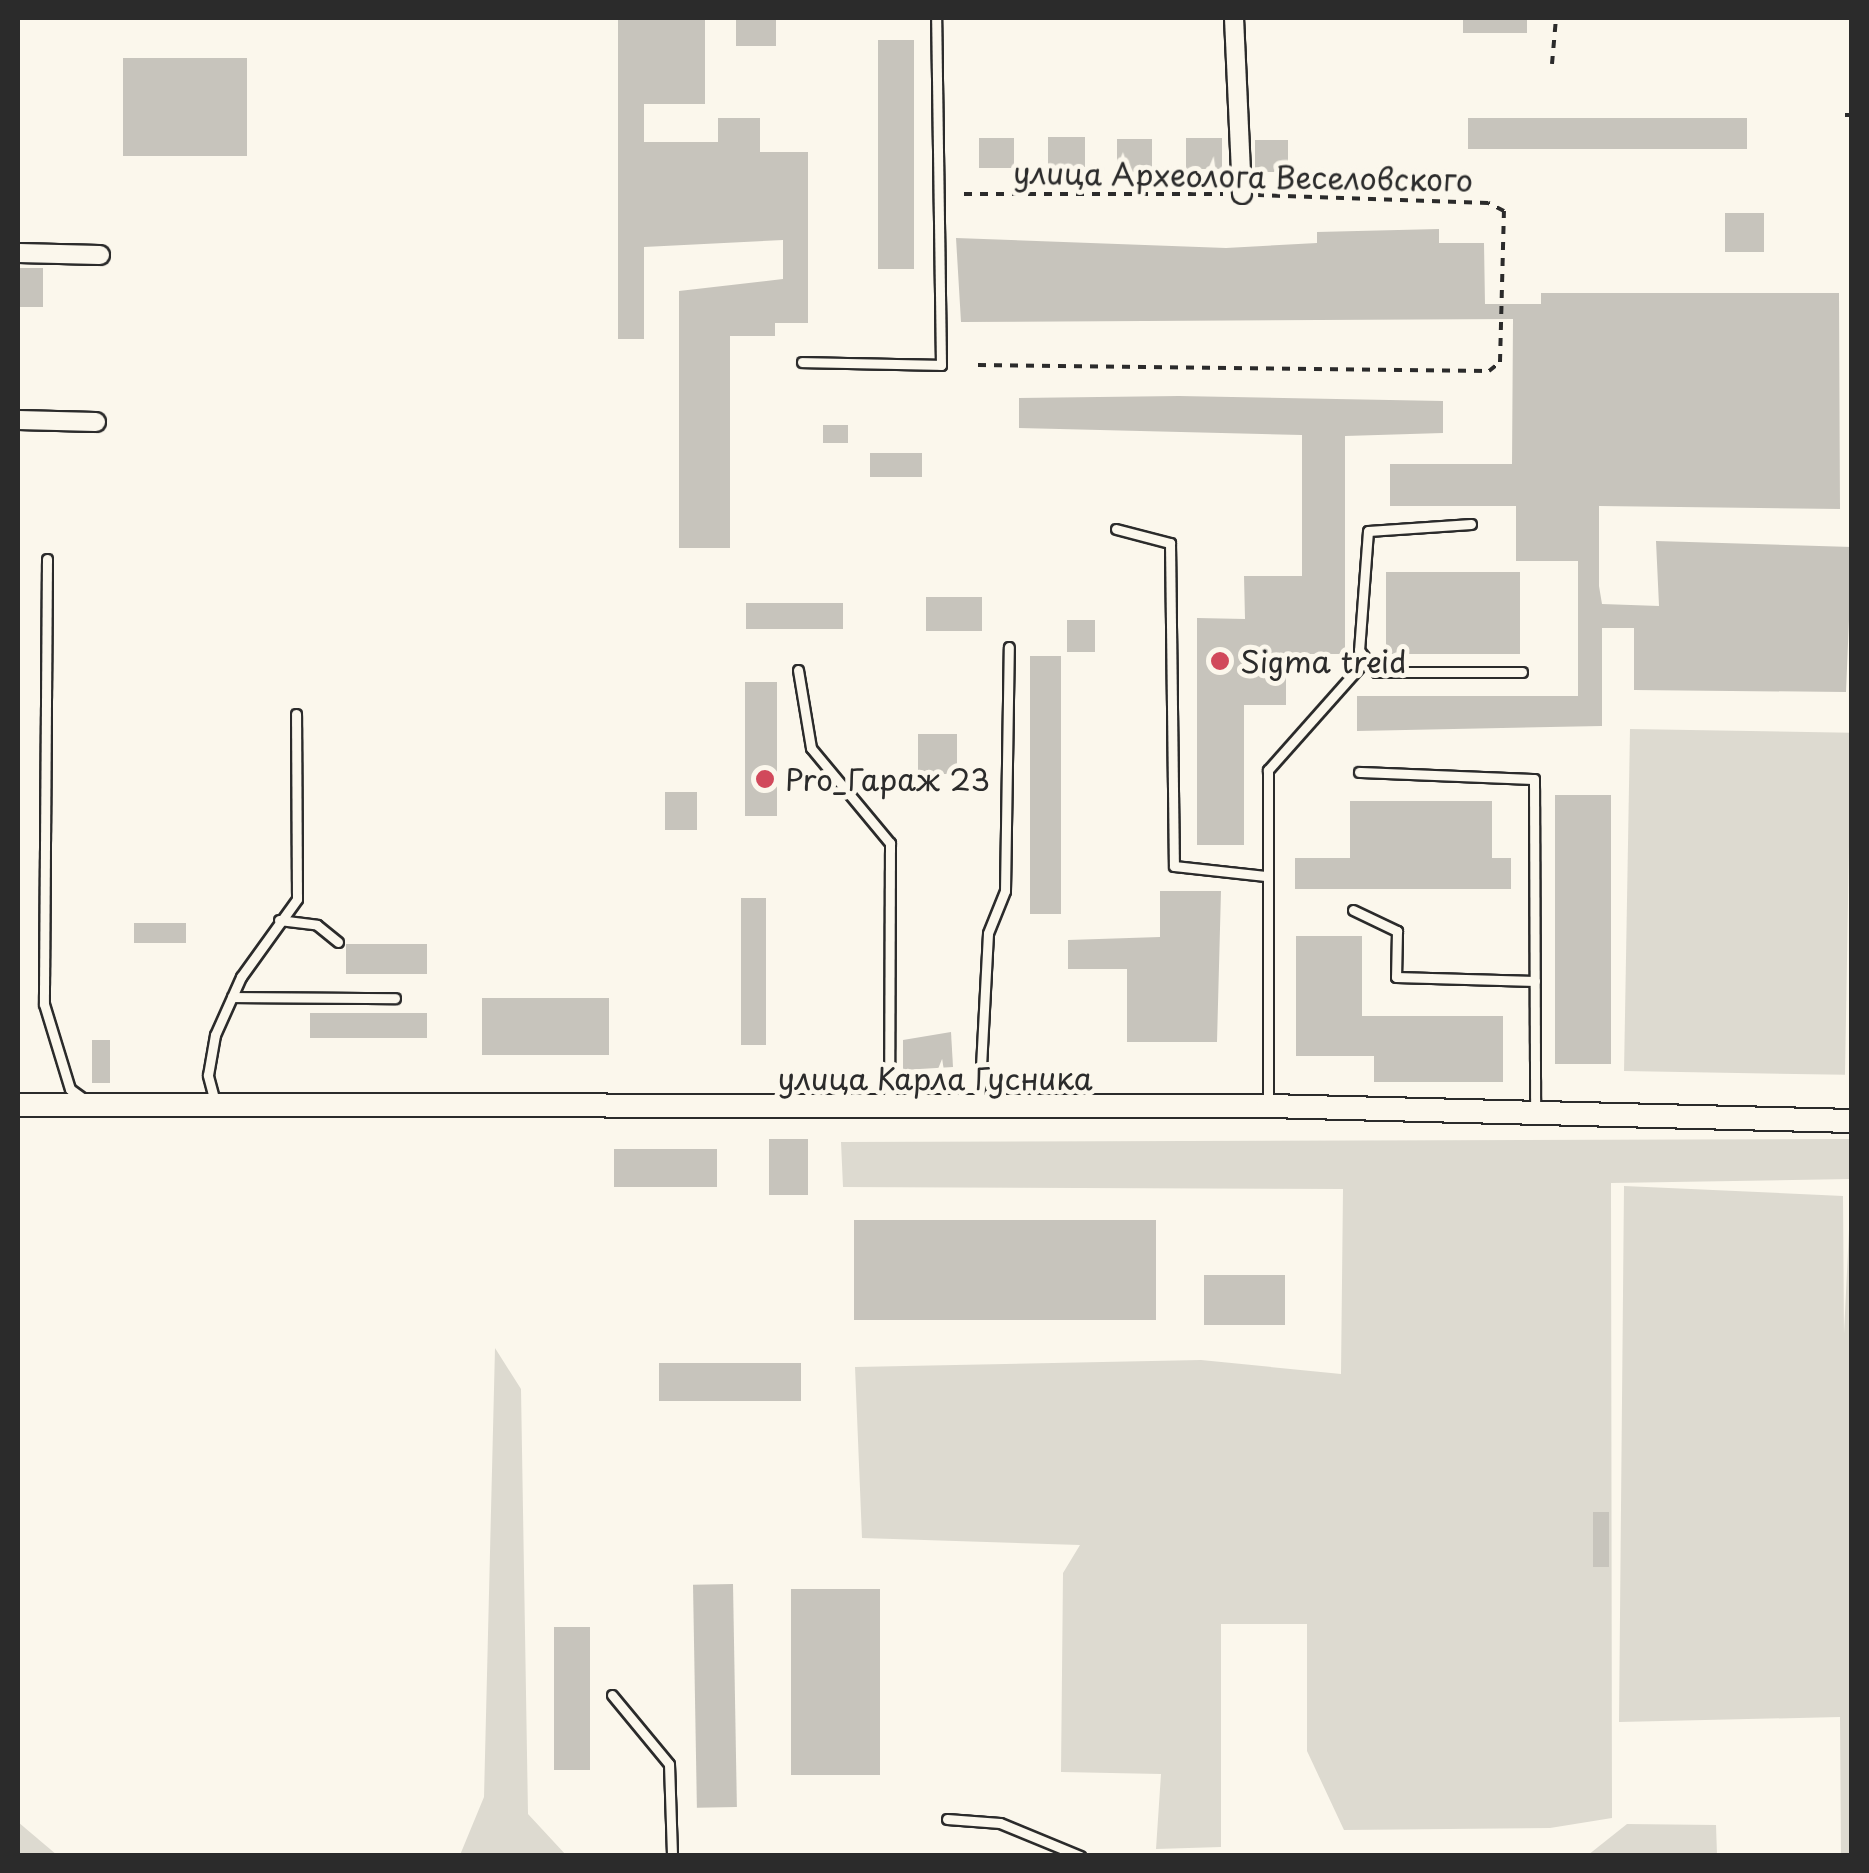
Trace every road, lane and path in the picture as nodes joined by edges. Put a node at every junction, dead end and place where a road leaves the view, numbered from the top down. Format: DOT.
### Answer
graph roads {
  1 [pos="936,18"];
  2 [pos="1234,18"];
  3 [pos="1556,18"];
  4 [pos="1552,64"];
  5 [pos="964,194"];
  6 [pos="1242,194"];
  7 [pos="18,253"];
  8 [pos="100,256"];
  9 [pos="802,362"];
  10 [pos="978,366"];
  11 [pos="18,420"];
  12 [pos="96,422"];
  13 [pos="1471,524"];
  14 [pos="1116,529"];
  15 [pos="47,559"];
  16 [pos="1010,646"];
  17 [pos="1364,662"];
  18 [pos="798,670"];
  19 [pos="1522,672"];
  20 [pos="296,714"];
  21 [pos="1359,772"];
  22 [pos="1265,876"];
  23 [pos="1353,910"];
  24 [pos="279,920"];
  25 [pos="338,942"];
  26 [pos="1535,980"];
  27 [pos="232,997"];
  28 [pos="395,998"];
  29 [pos="90,1104"];
  30 [pos="18,1105"];
  31 [pos="216,1105"];
  32 [pos="1268,1106"];
  33 [pos="889,1109"];
  34 [pos="979,1109"];
  35 [pos="1536,1110"];
  36 [pos="1852,1121"];
  37 [pos="612,1695"];
  38 [pos="947,1819"];
  39 [pos="672,1856"];
  40 [pos="1080,1856"];
  1 -- 9 [label="lane"];
  2 -- 6 [label="street"];
  3 -- 4 [label="path"];
  5 -- 6 [label="path, улица Археолога Веселовского"];
  6 -- 10 [label="path, улица Археолога Веселовского"];
  7 -- 8 [label="street"];
  11 -- 12 [label="street"];
  13 -- 17 [label="lane"];
  14 -- 22 [label="lane"];
  15 -- 29 [label="lane"];
  16 -- 34 [label="lane"];
  17 -- 19 [label="lane"];
  17 -- 22 [label="lane"];
  18 -- 33 [label="lane"];
  20 -- 24 [label="lane"];
  21 -- 26 [label="lane"];
  22 -- 32 [label="lane"];
  23 -- 26 [label="lane"];
  24 -- 25 [label="lane"];
  24 -- 27 [label="lane"];
  26 -- 35 [label="lane"];
  27 -- 28 [label="lane"];
  27 -- 31 [label="lane"];
  29 -- 30 [label="street, улица Карла Гусника"];
  29 -- 31 [label="street, улица Карла Гусника"];
  31 -- 33 [label="street, улица Карла Гусника"];
  32 -- 34 [label="street, улица Карла Гусника"];
  32 -- 35 [label="street, улица Карла Гусника"];
  33 -- 34 [label="street, улица Карла Гусника"];
  35 -- 36 [label="street, улица Карла Гусника"];
  37 -- 39 [label="lane"];
  38 -- 40 [label="lane"];
}
